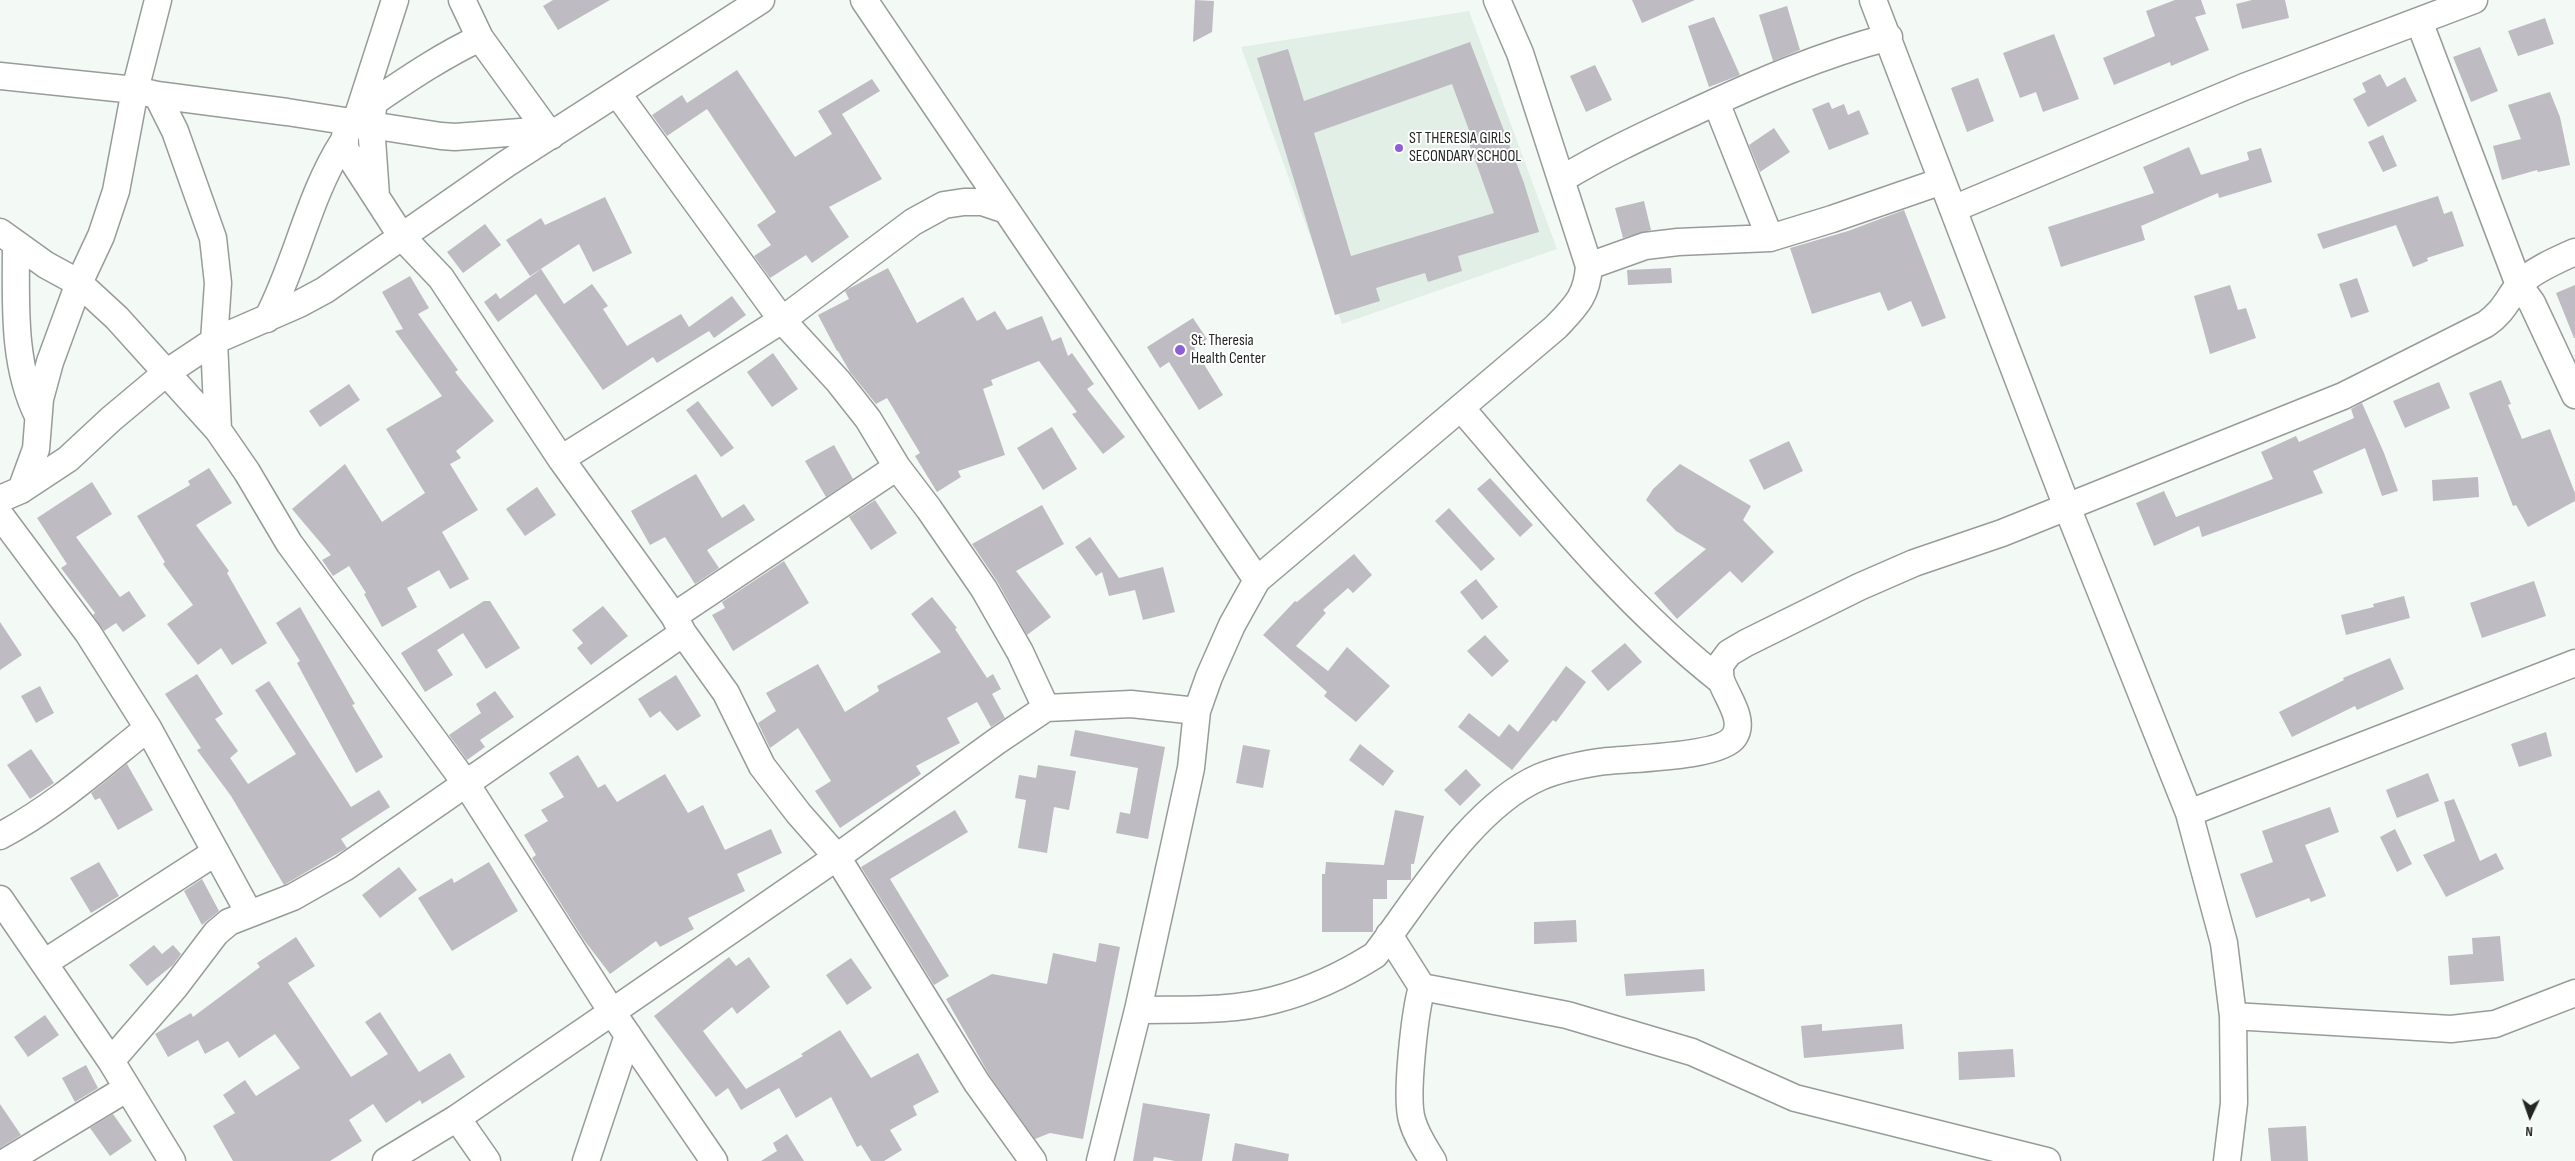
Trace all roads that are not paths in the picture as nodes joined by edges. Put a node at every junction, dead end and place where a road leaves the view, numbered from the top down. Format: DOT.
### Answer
graph roads {
  1 [pos="158,0"];
  2 [pos="395,0"];
  3 [pos="462,0"];
  4 [pos="761,0"];
  5 [pos="864,0"];
  6 [pos="1497,0"];
  7 [pos="1873,0"];
  8 [pos="2474,0"];
  9 [pos="2419,21"];
  10 [pos="1889,37"];
  11 [pos="480,38"];
  12 [pos="0,76"];
  13 [pos="146,92"];
  14 [pos="617,93"];
  15 [pos="1716,102"];
  16 [pos="360,121"];
  17 [pos="549,133"];
  18 [pos="456,137"];
  19 [pos="506,164"];
  20 [pos="1562,178"];
  21 [pos="1942,181"];
  22 [pos="1003,208"];
  23 [pos="1953,209"];
  24 [pos="402,237"];
  25 [pos="1770,238"];
  26 [pos="8,239"];
  27 [pos="2575,252"];
  28 [pos="1589,266"];
  29 [pos="79,283"];
  30 [pos="2519,285"];
  31 [pos="267,319"];
  32 [pos="782,320"];
  33 [pos="214,341"];
  34 [pos="166,373"];
  35 [pos="2575,395"];
  36 [pos="1461,408"];
  37 [pos="38,416"];
  38 [pos="218,430"];
  39 [pos="562,459"];
  40 [pos="897,467"];
  41 [pos="11,495"];
  42 [pos="2067,507"];
  43 [pos="0,516"];
  44 [pos="1256,580"];
  45 [pos="679,625"];
  46 [pos="2575,663"];
  47 [pos="1720,680"];
  48 [pos="1046,708"];
  49 [pos="1197,711"];
  50 [pos="148,728"];
  51 [pos="466,785"];
  52 [pos="2189,813"];
  53 [pos="0,836"];
  54 [pos="216,852"];
  55 [pos="837,857"];
  56 [pos="0,899"];
  57 [pos="249,912"];
  58 [pos="1389,935"];
  59 [pos="44,963"];
  60 [pos="1422,986"];
  61 [pos="2575,993"];
  62 [pos="1138,1010"];
  63 [pos="612,1012"];
  64 [pos="2233,1016"];
  65 [pos="628,1035"];
  66 [pos="111,1061"];
  67 [pos="126,1089"];
  68 [pos="457,1118"];
  69 [pos="7,1161"];
  70 [pos="172,1161"];
  71 [pos="386,1161"];
  72 [pos="487,1161"];
  73 [pos="586,1161"];
  74 [pos="714,1161"];
  75 [pos="1033,1161"];
  76 [pos="1100,1161"];
  77 [pos="1432,1161"];
  78 [pos="2047,1161"];
  79 [pos="2227,1161"];
  1 -- 13 [label="street"];
  2 -- 16 [label="street"];
  3 -- 11 [label="street"];
  4 -- 14 [label="street"];
  5 -- 22 [label="street"];
  6 -- 20 [label="street"];
  7 -- 10 [label="street"];
  8 -- 9 [label="street"];
  9 -- 23 [label="street"];
  9 -- 30 [label="street"];
  10 -- 15 [label="street"];
  10 -- 21 [label="street"];
  11 -- 16 [label="street"];
  11 -- 17 [label="street"];
  12 -- 13 [label="street"];
  13 -- 16 [label="street"];
  13 -- 29 [label="street"];
  13 -- 33 [label="street"];
  14 -- 17 [label="street"];
  14 -- 32 [label="street"];
  15 -- 20 [label="street"];
  15 -- 25 [label="street"];
  16 -- 18 [label="street"];
  16 -- 24 [label="street"];
  16 -- 31 [label="street"];
  17 -- 18 [label="street"];
  17 -- 19 [label="street"];
  18 -- 19 [label="street"];
  19 -- 24 [label="street"];
  20 -- 28 [label="street"];
  21 -- 23 [label="street"];
  21 -- 25 [label="street"];
  22 -- 32 [label="street"];
  22 -- 44 [label="street"];
  23 -- 42 [label="street"];
  24 -- 31 [label="street"];
  24 -- 39 [label="street"];
  25 -- 28 [label="street"];
  26 -- 29 [label="street"];
  26 -- 37 [label="street"];
  27 -- 30 [label="street"];
  28 -- 36 [label="street"];
  29 -- 34 [label="street"];
  29 -- 37 [label="street"];
  30 -- 35 [label="street"];
  30 -- 42 [label="street"];
  31 -- 33 [label="street"];
  32 -- 39 [label="street"];
  32 -- 40 [label="street"];
  33 -- 34 [label="street"];
  33 -- 38 [label="street"];
  34 -- 38 [label="street"];
  34 -- 41 [label="street"];
  36 -- 44 [label="street"];
  36 -- 47 [label="street"];
  37 -- 41 [label="street"];
  38 -- 51 [label="street"];
  39 -- 45 [label="street"];
  40 -- 45 [label="street"];
  40 -- 48 [label="street"];
  42 -- 47 [label="street"];
  42 -- 52 [label="street"];
  43 -- 50 [label="street"];
  44 -- 49 [label="street"];
  45 -- 51 [label="street"];
  45 -- 55 [label="street"];
  46 -- 52 [label="street"];
  47 -- 58 [label="street"];
  48 -- 49 [label="street"];
  48 -- 55 [label="street"];
  49 -- 62 [label="street"];
  50 -- 53 [label="street"];
  50 -- 54 [label="street"];
  51 -- 57 [label="street"];
  51 -- 63 [label="street"];
  52 -- 64 [label="street"];
  54 -- 57 [label="street"];
  54 -- 59 [label="street"];
  55 -- 63 [label="street"];
  55 -- 75 [label="street"];
  56 -- 59 [label="street"];
  57 -- 66 [label="street"];
  58 -- 60 [label="street"];
  58 -- 62 [label="street"];
  59 -- 66 [label="street"];
  60 -- 77 [label="street"];
  60 -- 78 [label="street"];
  61 -- 64 [label="street"];
  62 -- 76 [label="street"];
  63 -- 65 [label="street"];
  63 -- 68 [label="street"];
  64 -- 79 [label="street"];
  65 -- 73 [label="street"];
  65 -- 74 [label="street"];
  66 -- 67 [label="street"];
  67 -- 69 [label="street"];
  67 -- 70 [label="street"];
  68 -- 71 [label="street"];
  68 -- 72 [label="street"];
}
